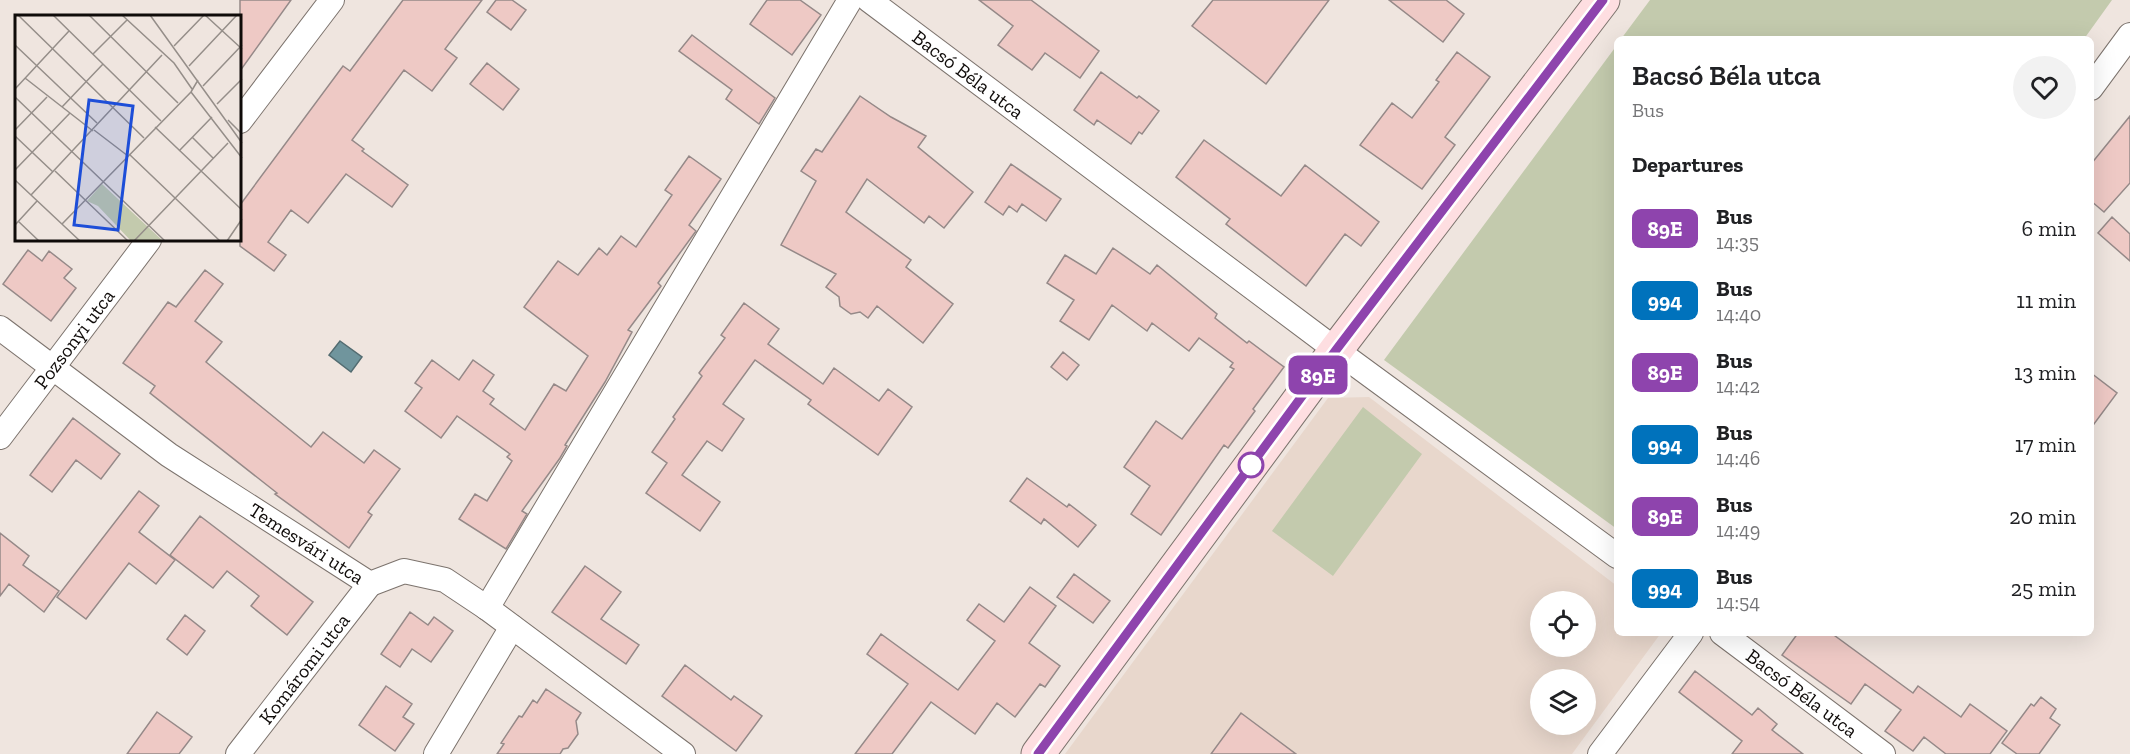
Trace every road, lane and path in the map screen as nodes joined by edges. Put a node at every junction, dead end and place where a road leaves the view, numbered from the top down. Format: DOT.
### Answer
graph roads {
  1 [pos="332,0"];
  2 [pos="850,0"];
  3 [pos="869,0"];
  4 [pos="1603,0"];
  5 [pos="2128,44"];
  6 [pos="2094,84"];
  7 [pos="242,118"];
  8 [pos="147,242"];
  9 [pos="0,328"];
  10 [pos="1336,350"];
  11 [pos="53,367"];
  12 [pos="0,437"];
  13 [pos="1614,554"];
  14 [pos="370,584"];
  15 [pos="487,608"];
  16 [pos="512,627"];
  17 [pos="1689,636"];
  18 [pos="1726,636"];
  19 [pos="238,754"];
  20 [pos="436,754"];
  21 [pos="683,754"];
  22 [pos="1038,754"];
  23 [pos="1600,754"];
  24 [pos="1882,754"];
  1 -- 7 [label="street"];
  2 -- 15 [label="street"];
  3 -- 10 [label="street, Bacsó Béla utca"];
  4 -- 10 [label="street"];
  5 -- 6 [label="street"];
  8 -- 11 [label="street, Pozsonyi utca"];
  9 -- 11 [label="street, Temesvári utca"];
  10 -- 13 [label="street, Bacsó Béla utca"];
  10 -- 22 [label="street"];
  11 -- 12 [label="street, Pozsonyi utca"];
  11 -- 14 [label="street, Temesvári utca"];
  14 -- 15 [label="street, Temesvári utca"];
  14 -- 19 [label="street, Komáromi utca"];
  15 -- 16 [label="street, Temesvári utca"];
  16 -- 20 [label="street"];
  16 -- 21 [label="street, Temesvári utca"];
  17 -- 23 [label="street"];
  18 -- 24 [label="street, Bacsó Béla utca"];
}
